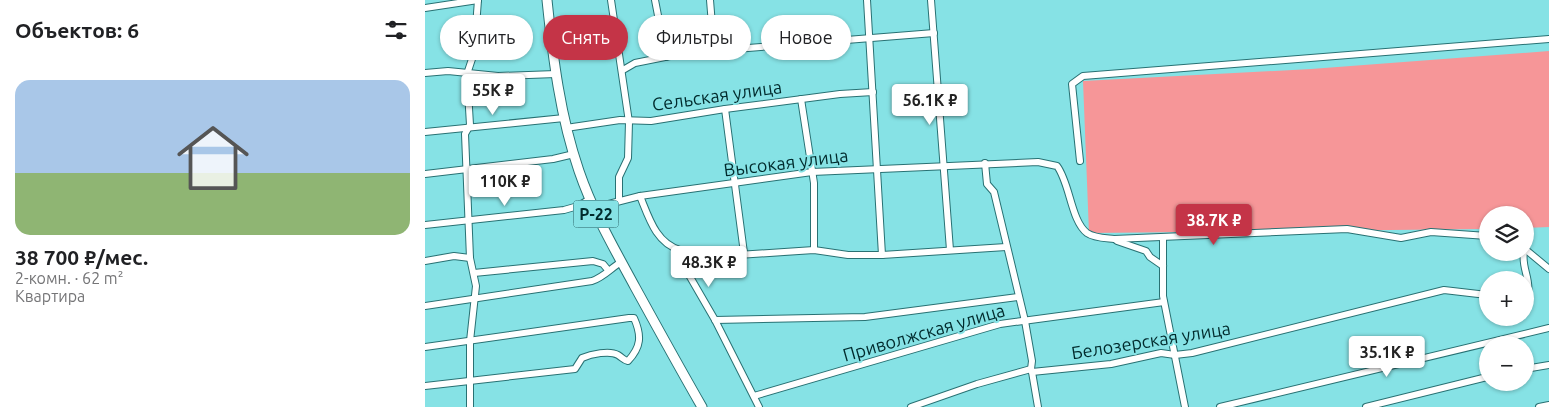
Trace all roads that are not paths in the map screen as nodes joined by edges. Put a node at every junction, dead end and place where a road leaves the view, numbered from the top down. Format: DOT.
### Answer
graph roads {
  1 [pos="478,0"];
  2 [pos="547,0"];
  3 [pos="611,0"];
  4 [pos="655,0"];
  5 [pos="710,0"];
  6 [pos="867,0"];
  7 [pos="931,0"];
  8 [pos="425,8"];
  9 [pos="658,15"];
  10 [pos="711,15"];
  11 [pos="934,33"];
  12 [pos="869,36"];
  13 [pos="1549,39"];
  14 [pos="751,47"];
  15 [pos="650,60"];
  16 [pos="623,70"];
  17 [pos="425,73"];
  18 [pos="467,74"];
  19 [pos="556,74"];
  20 [pos="873,92"];
  21 [pos="801,99"];
  22 [pos="725,109"];
  23 [pos="564,118"];
  24 [pos="629,122"];
  25 [pos="566,128"];
  26 [pos="467,129"];
  27 [pos="425,132"];
  28 [pos="574,154"];
  29 [pos="1080,161"];
  30 [pos="985,163"];
  31 [pos="943,165"];
  32 [pos="878,168"];
  33 [pos="466,170"];
  34 [pos="813,172"];
  35 [pos="425,174"];
  36 [pos="735,183"];
  37 [pos="640,196"];
  38 [pos="590,199"];
  39 [pos="619,201"];
  40 [pos="593,208"];
  41 [pos="469,222"];
  42 [pos="425,226"];
  43 [pos="1479,235"];
  44 [pos="1163,237"];
  45 [pos="1114,239"];
  46 [pos="1006,247"];
  47 [pos="680,250"];
  48 [pos="814,250"];
  49 [pos="950,250"];
  50 [pos="744,253"];
  51 [pos="882,255"];
  52 [pos="1534,256"];
  53 [pos="470,258"];
  54 [pos="425,261"];
  55 [pos="621,262"];
  56 [pos="1163,266"];
  57 [pos="1549,269"];
  58 [pos="608,270"];
  59 [pos="474,273"];
  60 [pos="1479,294"];
  61 [pos="1018,297"];
  62 [pos="475,299"];
  63 [pos="1164,302"];
  64 [pos="425,306"];
  65 [pos="715,320"];
  66 [pos="1025,321"];
  67 [pos="1549,328"];
  68 [pos="470,341"];
  69 [pos="425,347"];
  70 [pos="1175,356"];
  71 [pos="1549,365"];
  72 [pos="1534,368"];
  73 [pos="1032,370"];
  74 [pos="1479,379"];
  75 [pos="471,380"];
  76 [pos="425,386"];
  77 [pos="754,396"];
  78 [pos="1549,404"];
  79 [pos="922,405"];
  80 [pos="470,407"];
  81 [pos="702,407"];
  82 [pos="759,407"];
  83 [pos="911,407"];
  84 [pos="1038,407"];
  85 [pos="1185,407"];
  86 [pos="1220,407"];
  87 [pos="1366,407"];
  88 [pos="1539,407"];
  1 -- 8 [label="street"];
  1 -- 18 [label="street"];
  2 -- 19 [label="highway, Р-22"];
  3 -- 16 [label="street"];
  4 -- 9 [label="street"];
  5 -- 10 [label="street"];
  6 -- 12 [label="street"];
  7 -- 11 [label="street"];
  11 -- 12 [label="street"];
  11 -- 31 [label="street"];
  12 -- 14 [label="street"];
  12 -- 20 [label="street"];
  13 -- 29 [label="street"];
  15 -- 16 [label="street"];
  16 -- 24 [label="street"];
  17 -- 18 [label="street"];
  18 -- 19 [label="street"];
  18 -- 26 [label="street"];
  19 -- 23 [label="highway, Р-22"];
  20 -- 21 [label="street, Сельская улица"];
  20 -- 32 [label="street"];
  21 -- 22 [label="street, Сельская улица"];
  21 -- 34 [label="street"];
  22 -- 24 [label="street, Сельская улица"];
  22 -- 36 [label="street"];
  23 -- 25 [label="highway, Р-22"];
  23 -- 26 [label="street"];
  24 -- 25 [label="street, Сельская улица"];
  24 -- 39 [label="street"];
  25 -- 28 [label="highway, Р-22"];
  26 -- 27 [label="street"];
  26 -- 33 [label="street"];
  28 -- 33 [label="street"];
  28 -- 38 [label="highway, Р-22"];
  30 -- 31 [label="street, Высокая улица"];
  30 -- 45 [label="street, Высокая улица"];
  30 -- 46 [label="street"];
  31 -- 32 [label="street, Высокая улица"];
  31 -- 49 [label="street"];
  32 -- 34 [label="street, Высокая улица"];
  32 -- 51 [label="street"];
  33 -- 35 [label="street"];
  33 -- 41 [label="street"];
  34 -- 36 [label="street, Высокая улица"];
  34 -- 48 [label="street"];
  36 -- 37 [label="street, Высокая улица"];
  36 -- 50 [label="street"];
  37 -- 39 [label="street, Высокая улица"];
  37 -- 47 [label="street"];
  38 -- 40 [label="highway, Р-22"];
  38 -- 41 [label="street"];
  39 -- 40 [label="street, Высокая улица"];
  40 -- 55 [label="highway, Р-22"];
  41 -- 42 [label="street"];
  41 -- 53 [label="street"];
  43 -- 44 [label="street"];
  44 -- 45 [label="street"];
  44 -- 56 [label="street"];
  45 -- 56 [label="street"];
  46 -- 49 [label="street"];
  46 -- 61 [label="street"];
  47 -- 50 [label="street"];
  47 -- 65 [label="street"];
  48 -- 50 [label="street"];
  48 -- 51 [label="street"];
  49 -- 51 [label="street"];
  52 -- 57 [label="street"];
  53 -- 54 [label="street"];
  53 -- 59 [label="street"];
  55 -- 58 [label="street"];
  55 -- 81 [label="highway, Р-22"];
  56 -- 63 [label="street"];
  58 -- 59 [label="street"];
  58 -- 62 [label="street"];
  59 -- 62 [label="street"];
  60 -- 70 [label="street, Белозерская улица"];
  61 -- 65 [label="street"];
  61 -- 66 [label="street"];
  62 -- 64 [label="street"];
  62 -- 68 [label="street"];
  63 -- 66 [label="street, Приволжская улица"];
  63 -- 70 [label="street"];
  65 -- 77 [label="street"];
  66 -- 73 [label="street"];
  66 -- 77 [label="street, Приволжская улица"];
  67 -- 86 [label="street"];
  68 -- 69 [label="street"];
  68 -- 75 [label="street"];
  68 -- 75 [label="street"];
  70 -- 73 [label="street, Белозерская улица"];
  70 -- 85 [label="street"];
  71 -- 72 [label="street"];
  73 -- 79 [label="street, Белозерская улица"];
  73 -- 84 [label="street"];
  74 -- 87 [label="street"];
  75 -- 76 [label="street"];
  75 -- 80 [label="street"];
  77 -- 82 [label="street"];
  78 -- 88 [label="street"];
  79 -- 83 [label="street, Белозерская улица"];
}
